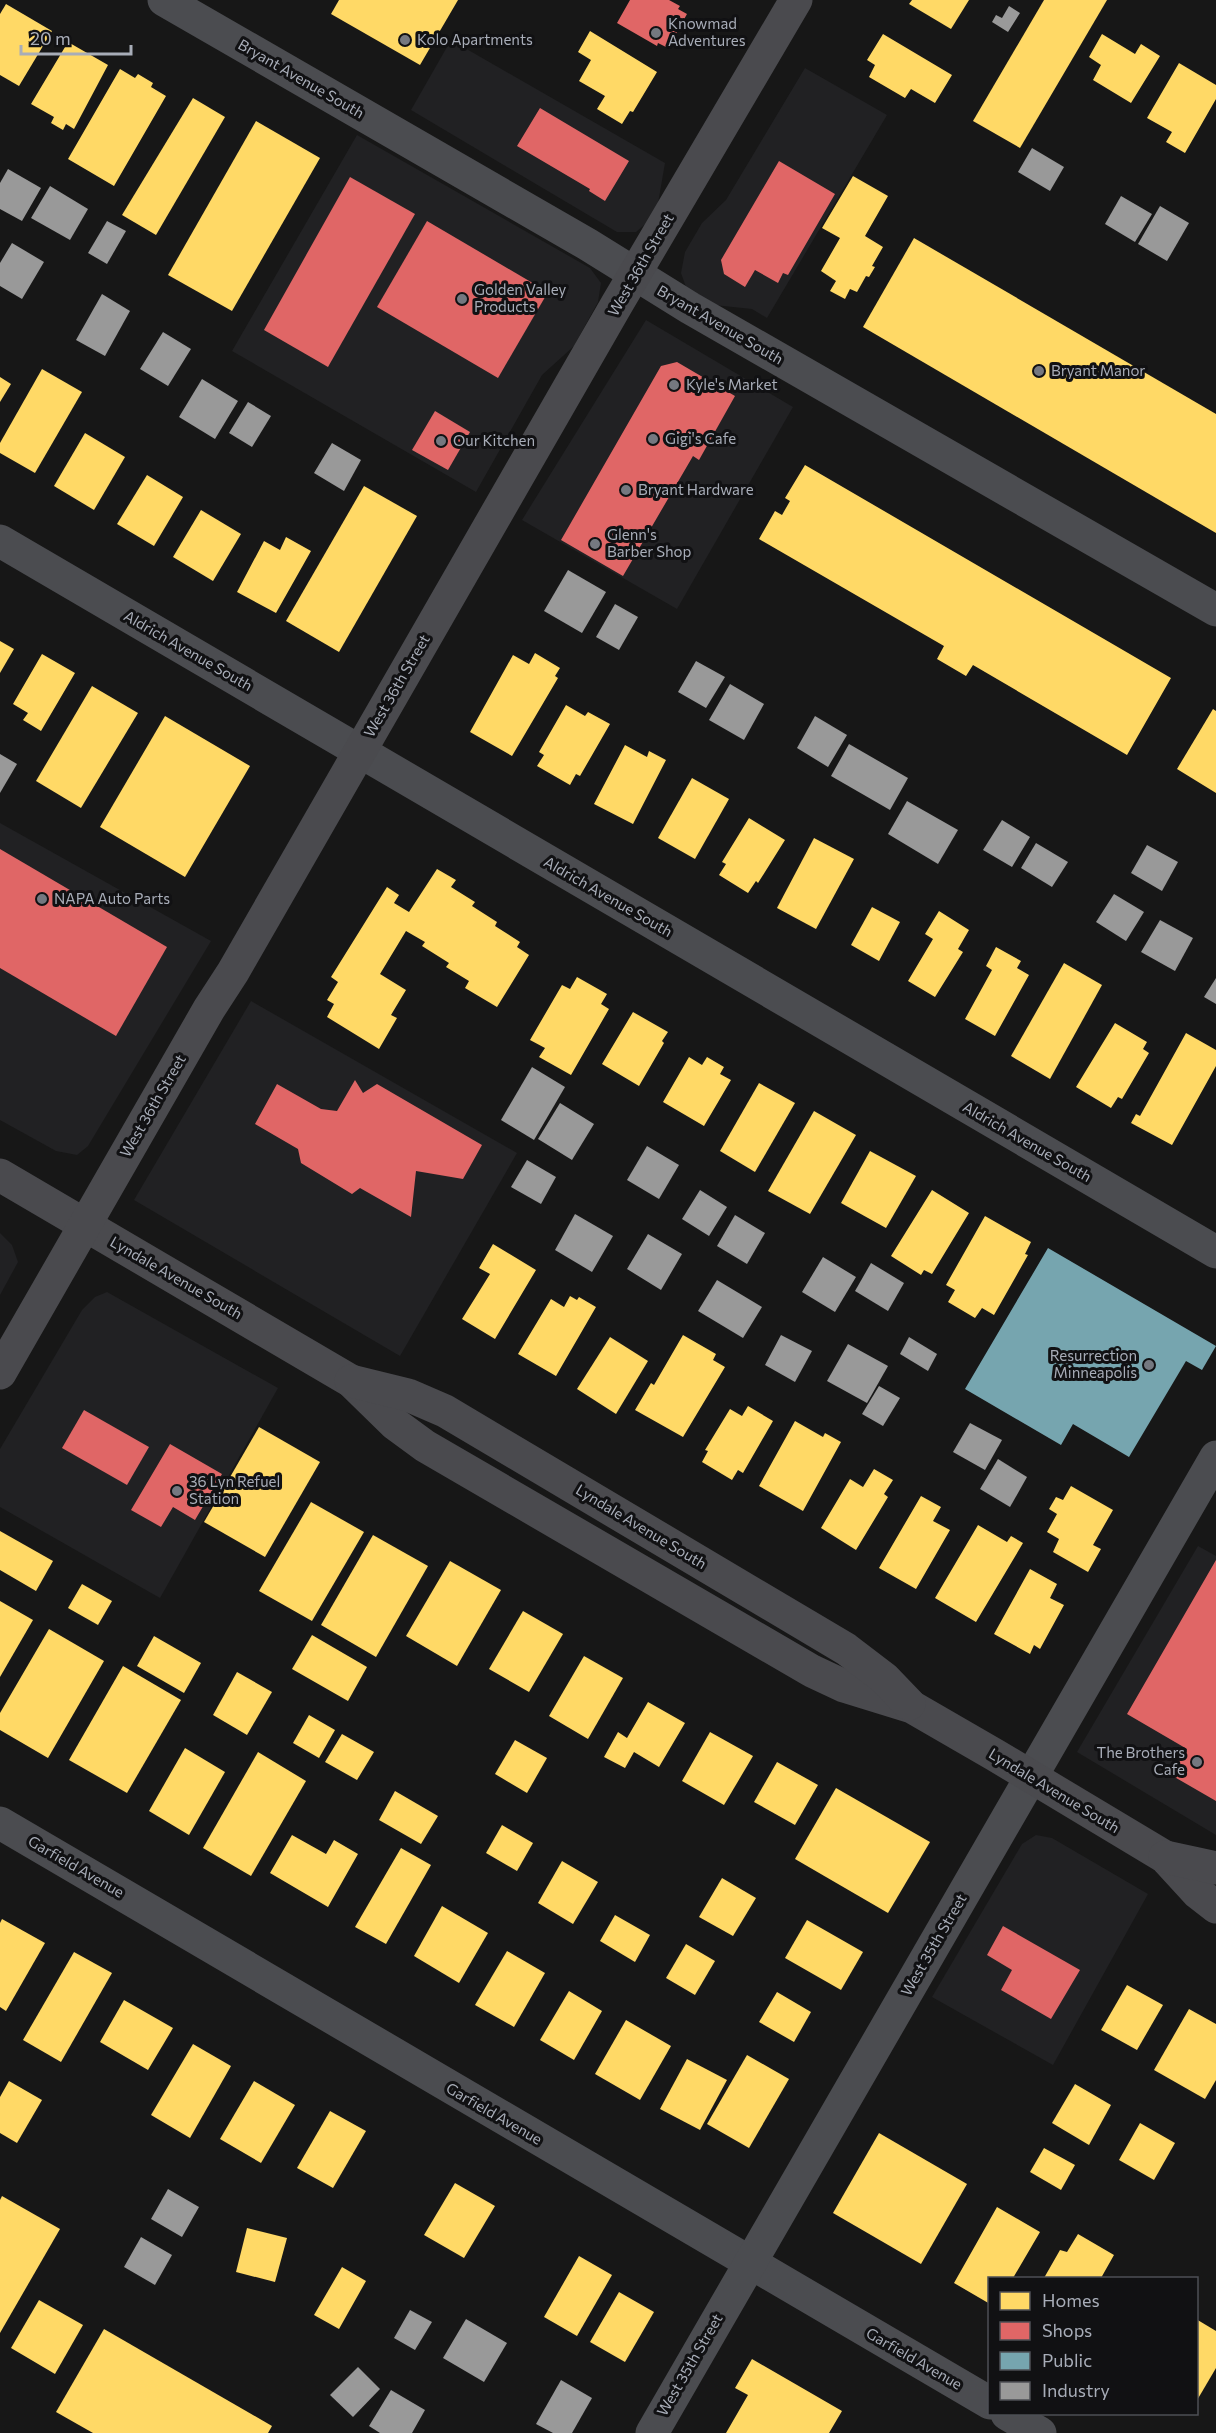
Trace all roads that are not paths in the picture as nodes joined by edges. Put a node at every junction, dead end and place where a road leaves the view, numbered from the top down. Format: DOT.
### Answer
graph roads {
  1 [pos="164,0"];
  2 [pos="796,0"];
  3 [pos="635,274"];
  4 [pos="0,541"];
  5 [pos="1216,610"];
  6 [pos="359,751"];
  7 [pos="0,1175"];
  8 [pos="85,1224"];
  9 [pos="1216,1252"];
  10 [pos="0,1373"];
  11 [pos="1216,1457"];
  12 [pos="1032,1778"];
  13 [pos="0,1823"];
  14 [pos="1165,1857"];
  15 [pos="1216,1868"];
  16 [pos="1216,1907"];
  17 [pos="748,2263"];
  18 [pos="988,2402"];
  19 [pos="1009,2415"];
  20 [pos="652,2433"];
  21 [pos="1040,2433"];
  1 -- 3 [label="street, Bryant Avenue South"];
  2 -- 3 [label="street, West 36th Street"];
  3 -- 5 [label="street, Bryant Avenue South"];
  3 -- 6 [label="street, West 36th Street"];
  4 -- 6 [label="street, Aldrich Avenue South"];
  6 -- 8 [label="street, West 36th Street"];
  6 -- 9 [label="street, Aldrich Avenue South"];
  7 -- 8 [label="street, Lyndale Avenue South"];
  8 -- 10 [label="street, West 36th Street"];
  8 -- 12 [label="street, Lyndale Avenue South"];
  11 -- 12 [label="street, West 35th Street"];
  12 -- 14 [label="street, Lyndale Avenue South"];
  12 -- 17 [label="street, West 35th Street"];
  13 -- 17 [label="street, Garfield Avenue"];
  14 -- 15 [label="street, Lyndale Avenue South"];
  14 -- 16 [label="street, Lyndale Avenue South"];
  17 -- 18 [label="street, Garfield Avenue"];
  17 -- 20 [label="street, West 35th Street"];
  19 -- 21 [label="street"];
}
